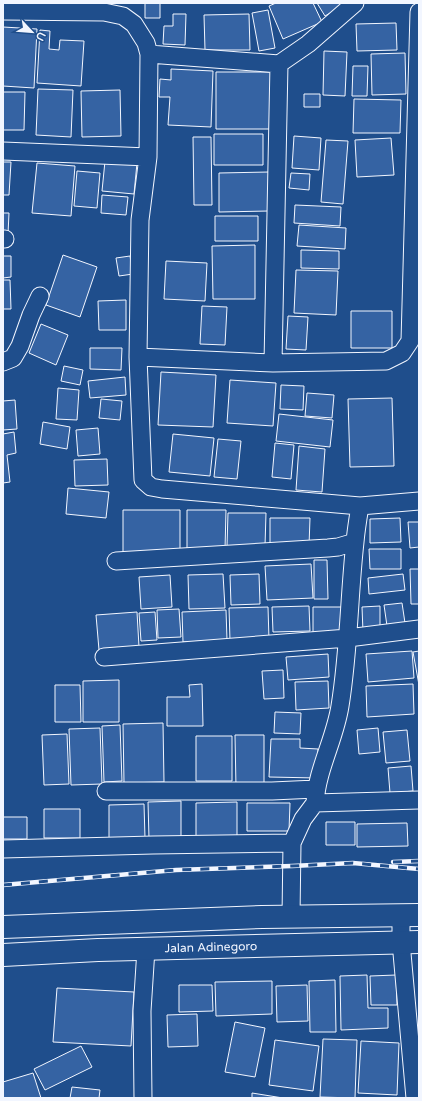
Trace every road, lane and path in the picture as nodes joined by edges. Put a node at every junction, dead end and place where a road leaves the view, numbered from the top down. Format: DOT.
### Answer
graph roads {
  1 [pos="355,3"];
  2 [pos="3,12"];
  3 [pos="419,12"];
  4 [pos="149,54"];
  5 [pos="279,64"];
  6 [pos="3,152"];
  7 [pos="148,157"];
  8 [pos="40,296"];
  9 [pos="138,357"];
  10 [pos="3,362"];
  11 [pos="273,363"];
  12 [pos="419,501"];
  13 [pos="360,506"];
  14 [pos="355,542"];
  15 [pos="116,561"];
  16 [pos="419,629"];
  17 [pos="348,638"];
  18 [pos="104,657"];
  19 [pos="106,791"];
  20 [pos="316,796"];
  21 [pos="419,800"];
  22 [pos="292,843"];
  23 [pos="3,849"];
  24 [pos="410,915"];
  25 [pos="291,917"];
  26 [pos="146,921"];
  27 [pos="98,923"];
  28 [pos="3,927"];
  29 [pos="410,942"];
  30 [pos="146,949"];
  31 [pos="98,950"];
  32 [pos="3,955"];
  33 [pos="143,1098"];
  34 [pos="416,1098"];
  1 -- 5 [label="street"];
  2 -- 4 [label="street"];
  3 -- 11 [label="street"];
  4 -- 5 [label="street"];
  4 -- 7 [label="street"];
  5 -- 11 [label="street"];
  6 -- 7 [label="street"];
  7 -- 9 [label="street"];
  8 -- 10 [label="street"];
  9 -- 11 [label="street"];
  9 -- 13 [label="street"];
  12 -- 13 [label="street"];
  13 -- 14 [label="street"];
  14 -- 15 [label="street"];
  14 -- 17 [label="street"];
  16 -- 17 [label="street"];
  17 -- 18 [label="street"];
  17 -- 20 [label="street"];
  19 -- 20 [label="street"];
  20 -- 21 [label="street"];
  20 -- 22 [label="street"];
  22 -- 23 [label="street"];
  22 -- 25 [label="street"];
  24 -- 25 [label="highway"];
  24 -- 29 [label="street"];
  25 -- 26 [label="highway"];
  26 -- 27 [label="highway"];
  26 -- 30 [label="highway"];
  27 -- 28 [label="highway"];
  27 -- 31 [label="highway"];
  29 -- 30 [label="highway, Jalan Adinegoro"];
  29 -- 34 [label="street"];
  30 -- 31 [label="highway, Jalan Adinegoro"];
  30 -- 33 [label="street"];
  31 -- 32 [label="highway, Jalan Adinegoro"];
}
